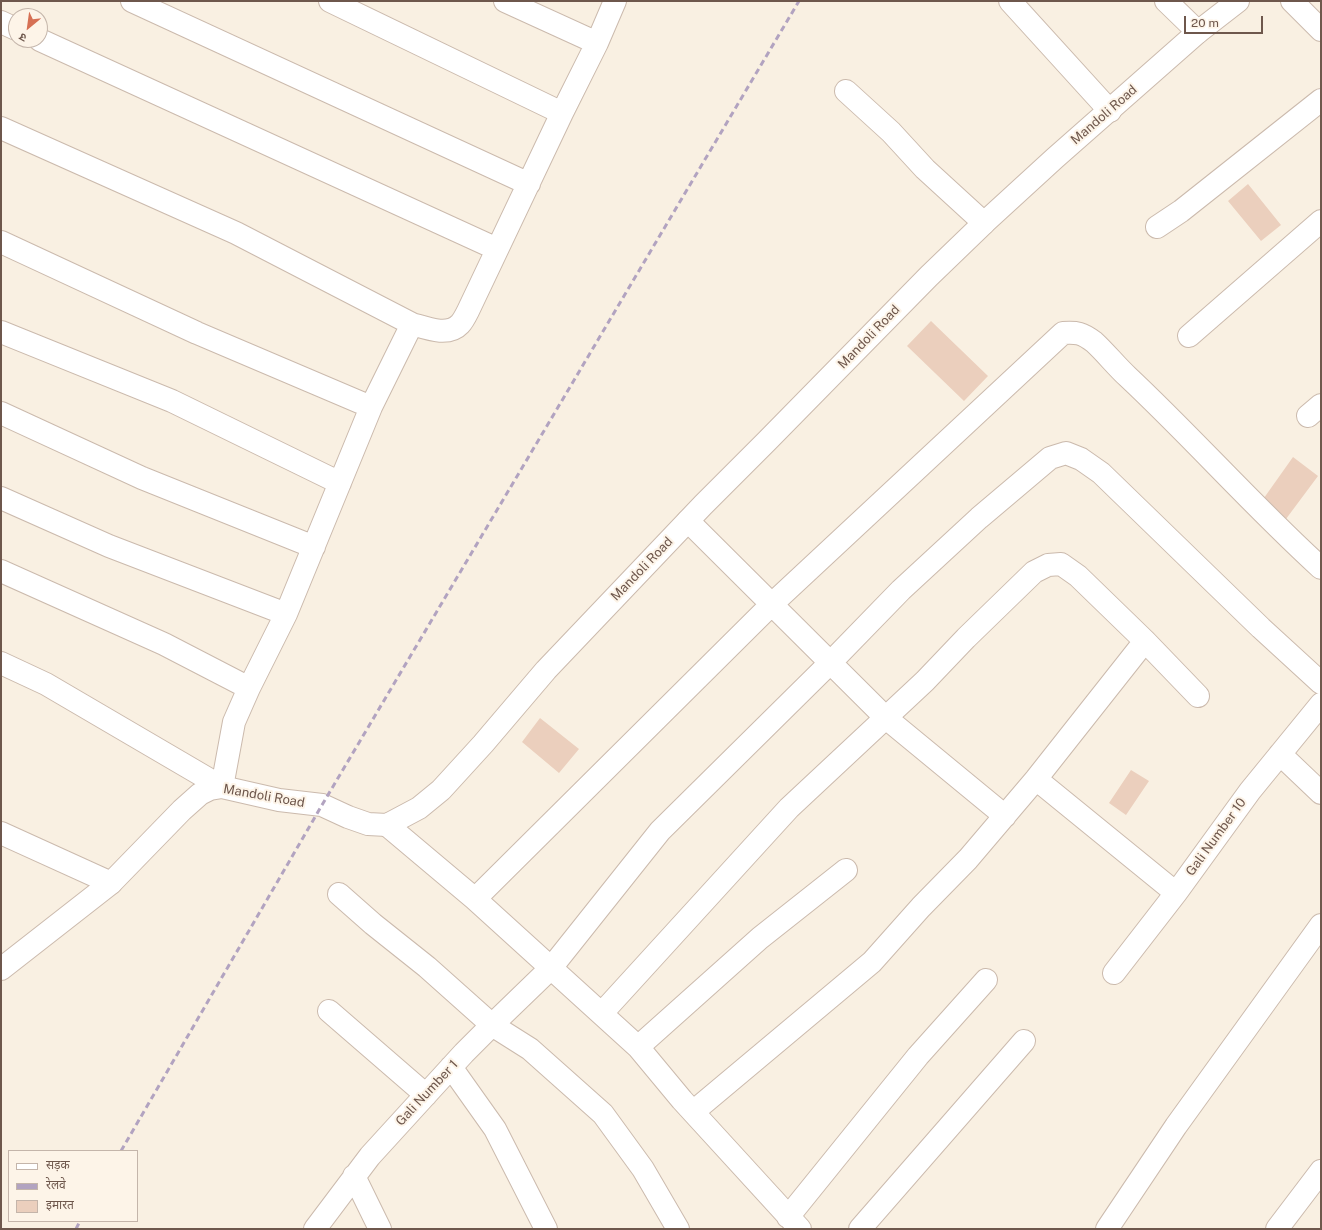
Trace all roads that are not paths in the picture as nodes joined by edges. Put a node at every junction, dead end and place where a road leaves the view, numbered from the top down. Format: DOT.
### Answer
graph roads {
  1 [pos="132,1"];
  2 [pos="330,1"];
  3 [pos="505,1"];
  4 [pos="615,1"];
  5 [pos="1010,1"];
  6 [pos="1166,1"];
  7 [pos="1238,1"];
  8 [pos="1292,1"];
  9 [pos="1321,30"];
  10 [pos="1198,32"];
  11 [pos="597,43"];
  12 [pos="48,44"];
  13 [pos="846,91"];
  14 [pos="1321,100"];
  15 [pos="1110,111"];
  16 [pos="562,113"];
  17 [pos="1,128"];
  18 [pos="529,184"];
  19 [pos="1321,221"];
  20 [pos="984,223"];
  21 [pos="1157,227"];
  22 [pos="1,242"];
  23 [pos="497,249"];
  24 [pos="412,324"];
  25 [pos="1,332"];
  26 [pos="1189,336"];
  27 [pos="371,407"];
  28 [pos="1,413"];
  29 [pos="340,483"];
  30 [pos="1,498"];
  31 [pos="688,521"];
  32 [pos="314,547"];
  33 [pos="1321,568"];
  34 [pos="1,571"];
  35 [pos="771,605"];
  36 [pos="286,614"];
  37 [pos="1145,641"];
  38 [pos="831,662"];
  39 [pos="1,663"];
  40 [pos="1321,683"];
  41 [pos="249,688"];
  42 [pos="1198,696"];
  43 [pos="1321,704"];
  44 [pos="886,718"];
  45 [pos="1280,754"];
  46 [pos="1036,779"];
  47 [pos="230,789"];
  48 [pos="1321,793"];
  49 [pos="1005,816"];
  50 [pos="388,825"];
  51 [pos="1,833"];
  52 [pos="846,870"];
  53 [pos="111,883"];
  54 [pos="1176,893"];
  55 [pos="339,894"];
  56 [pos="475,899"];
  57 [pos="1321,925"];
  58 [pos="551,968"];
  59 [pos="1,969"];
  60 [pos="1114,973"];
  61 [pos="986,980"];
  62 [pos="329,1011"];
  63 [pos="602,1013"];
  64 [pos="492,1025"];
  65 [pos="1024,1041"];
  66 [pos="638,1047"];
  67 [pos="451,1067"];
  68 [pos="426,1095"];
  69 [pos="693,1112"];
  70 [pos="1321,1171"];
  71 [pos="354,1176"];
  72 [pos="794,1223"];
  73 [pos="315,1229"];
  74 [pos="380,1229"];
  75 [pos="546,1229"];
  76 [pos="678,1229"];
  77 [pos="860,1229"];
  78 [pos="1107,1229"];
  79 [pos="1277,1229"];
  1 -- 18 [label="street"];
  2 -- 16 [label="street"];
  3 -- 11 [label="street"];
  4 -- 11 [label="street"];
  5 -- 15 [label="street"];
  6 -- 10 [label="street"];
  7 -- 10 [label="street, Mandoli Road"];
  8 -- 9 [label="street"];
  10 -- 15 [label="street, Mandoli Road"];
  11 -- 16 [label="street"];
  12 -- 23 [label="street"];
  13 -- 20 [label="street"];
  14 -- 21 [label="street"];
  15 -- 20 [label="street, Mandoli Road"];
  16 -- 18 [label="street"];
  17 -- 24 [label="street"];
  18 -- 23 [label="street"];
  19 -- 26 [label="street"];
  20 -- 31 [label="street, Mandoli Road"];
  22 -- 27 [label="street"];
  23 -- 24 [label="street"];
  24 -- 27 [label="street"];
  25 -- 29 [label="street"];
  27 -- 29 [label="street"];
  28 -- 32 [label="street"];
  29 -- 32 [label="street"];
  30 -- 36 [label="street"];
  31 -- 35 [label="street"];
  31 -- 50 [label="street, Mandoli Road"];
  32 -- 36 [label="street"];
  33 -- 35 [label="street"];
  34 -- 41 [label="street"];
  35 -- 38 [label="street"];
  35 -- 56 [label="street"];
  36 -- 41 [label="street"];
  37 -- 42 [label="street"];
  37 -- 44 [label="street"];
  37 -- 46 [label="street"];
  38 -- 40 [label="street, Gali Number 1"];
  38 -- 44 [label="street"];
  38 -- 58 [label="street, Gali Number 1"];
  39 -- 47 [label="street"];
  41 -- 47 [label="street"];
  43 -- 45 [label="street, Gali Number 10"];
  44 -- 49 [label="street"];
  44 -- 63 [label="street"];
  45 -- 48 [label="street"];
  45 -- 54 [label="street, Gali Number 10"];
  46 -- 49 [label="street"];
  46 -- 54 [label="street"];
  47 -- 50 [label="street, Mandoli Road"];
  47 -- 53 [label="street, Mandoli Road"];
  49 -- 69 [label="street"];
  50 -- 56 [label="street"];
  51 -- 53 [label="street"];
  52 -- 66 [label="street"];
  53 -- 59 [label="street, Mandoli Road"];
  54 -- 60 [label="street, Gali Number 10"];
  55 -- 64 [label="street"];
  56 -- 58 [label="street"];
  57 -- 78 [label="street"];
  58 -- 63 [label="street"];
  58 -- 64 [label="street, Gali Number 1"];
  61 -- 72 [label="street"];
  62 -- 68 [label="street"];
  63 -- 66 [label="street"];
  64 -- 67 [label="street, Gali Number 1"];
  64 -- 76 [label="street"];
  65 -- 77 [label="street"];
  66 -- 69 [label="street"];
  67 -- 68 [label="street, Gali Number 1"];
  67 -- 75 [label="street"];
  68 -- 71 [label="street, Gali Number 1"];
  69 -- 72 [label="street"];
  70 -- 79 [label="street"];
  71 -- 73 [label="street, Gali Number 1"];
  71 -- 74 [label="street"];
}
